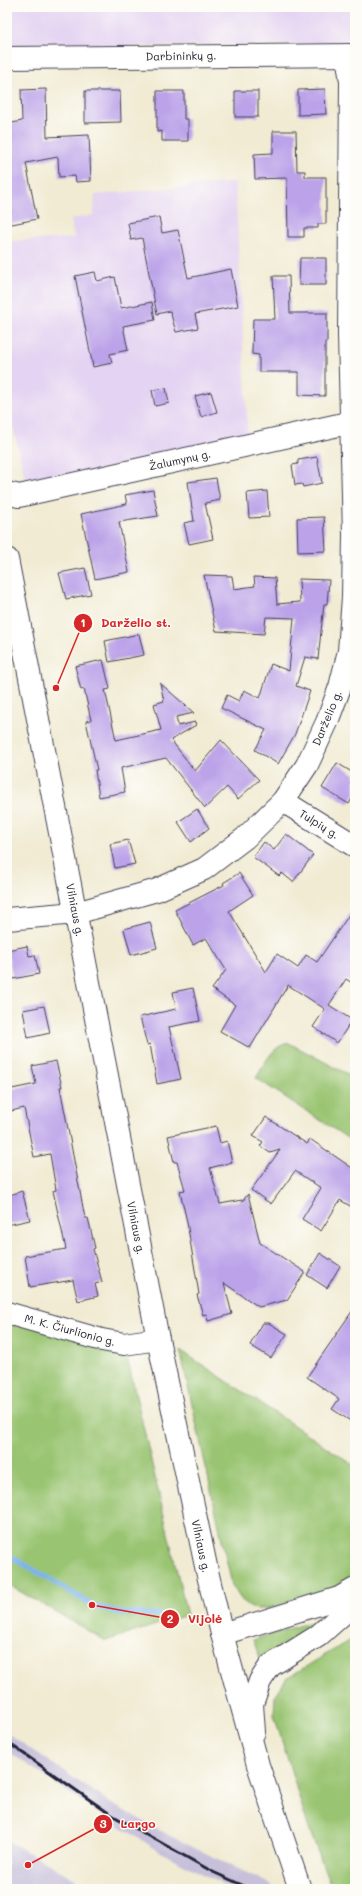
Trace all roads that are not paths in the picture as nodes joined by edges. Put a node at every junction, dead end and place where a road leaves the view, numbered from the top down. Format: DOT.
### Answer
graph roads {
  1 [pos="351,55"];
  2 [pos="7,58"];
  3 [pos="352,335"];
  4 [pos="352,422"];
  5 [pos="7,494"];
  6 [pos="354,535"];
  7 [pos="7,559"];
  8 [pos="282,801"];
  9 [pos="355,846"];
  10 [pos="76,913"];
  11 [pos="7,919"];
  12 [pos="7,1313"];
  13 [pos="158,1339"];
  14 [pos="355,1589"];
  15 [pos="355,1603"];
  16 [pos="222,1634"];
  17 [pos="258,1765"];
  18 [pos="300,1889"];
  1 -- 2 [label="main road, Darbininkų g."];
  1 -- 3 [label="main road, Darželio g."];
  3 -- 4 [label="main road, Darželio g."];
  4 -- 5 [label="main road, Žalumynų g."];
  4 -- 6 [label="main road, Darželio g."];
  6 -- 8 [label="main road, Darželio g."];
  7 -- 10 [label="main road, Vilniaus g."];
  8 -- 9 [label="main road, Tulpių g."];
  8 -- 10 [label="main road, Darželio g."];
  10 -- 11 [label="main road, Darželio g."];
  10 -- 13 [label="main road, Vilniaus g."];
  12 -- 13 [label="main road, M. K. Čiurlionio g."];
  13 -- 16 [label="main road, Vilniaus g."];
  14 -- 16 [label="main road"];
  15 -- 17 [label="main road"];
  16 -- 17 [label="main road, Vilniaus g."];
  17 -- 18 [label="main road, Vilniaus g."];
}
